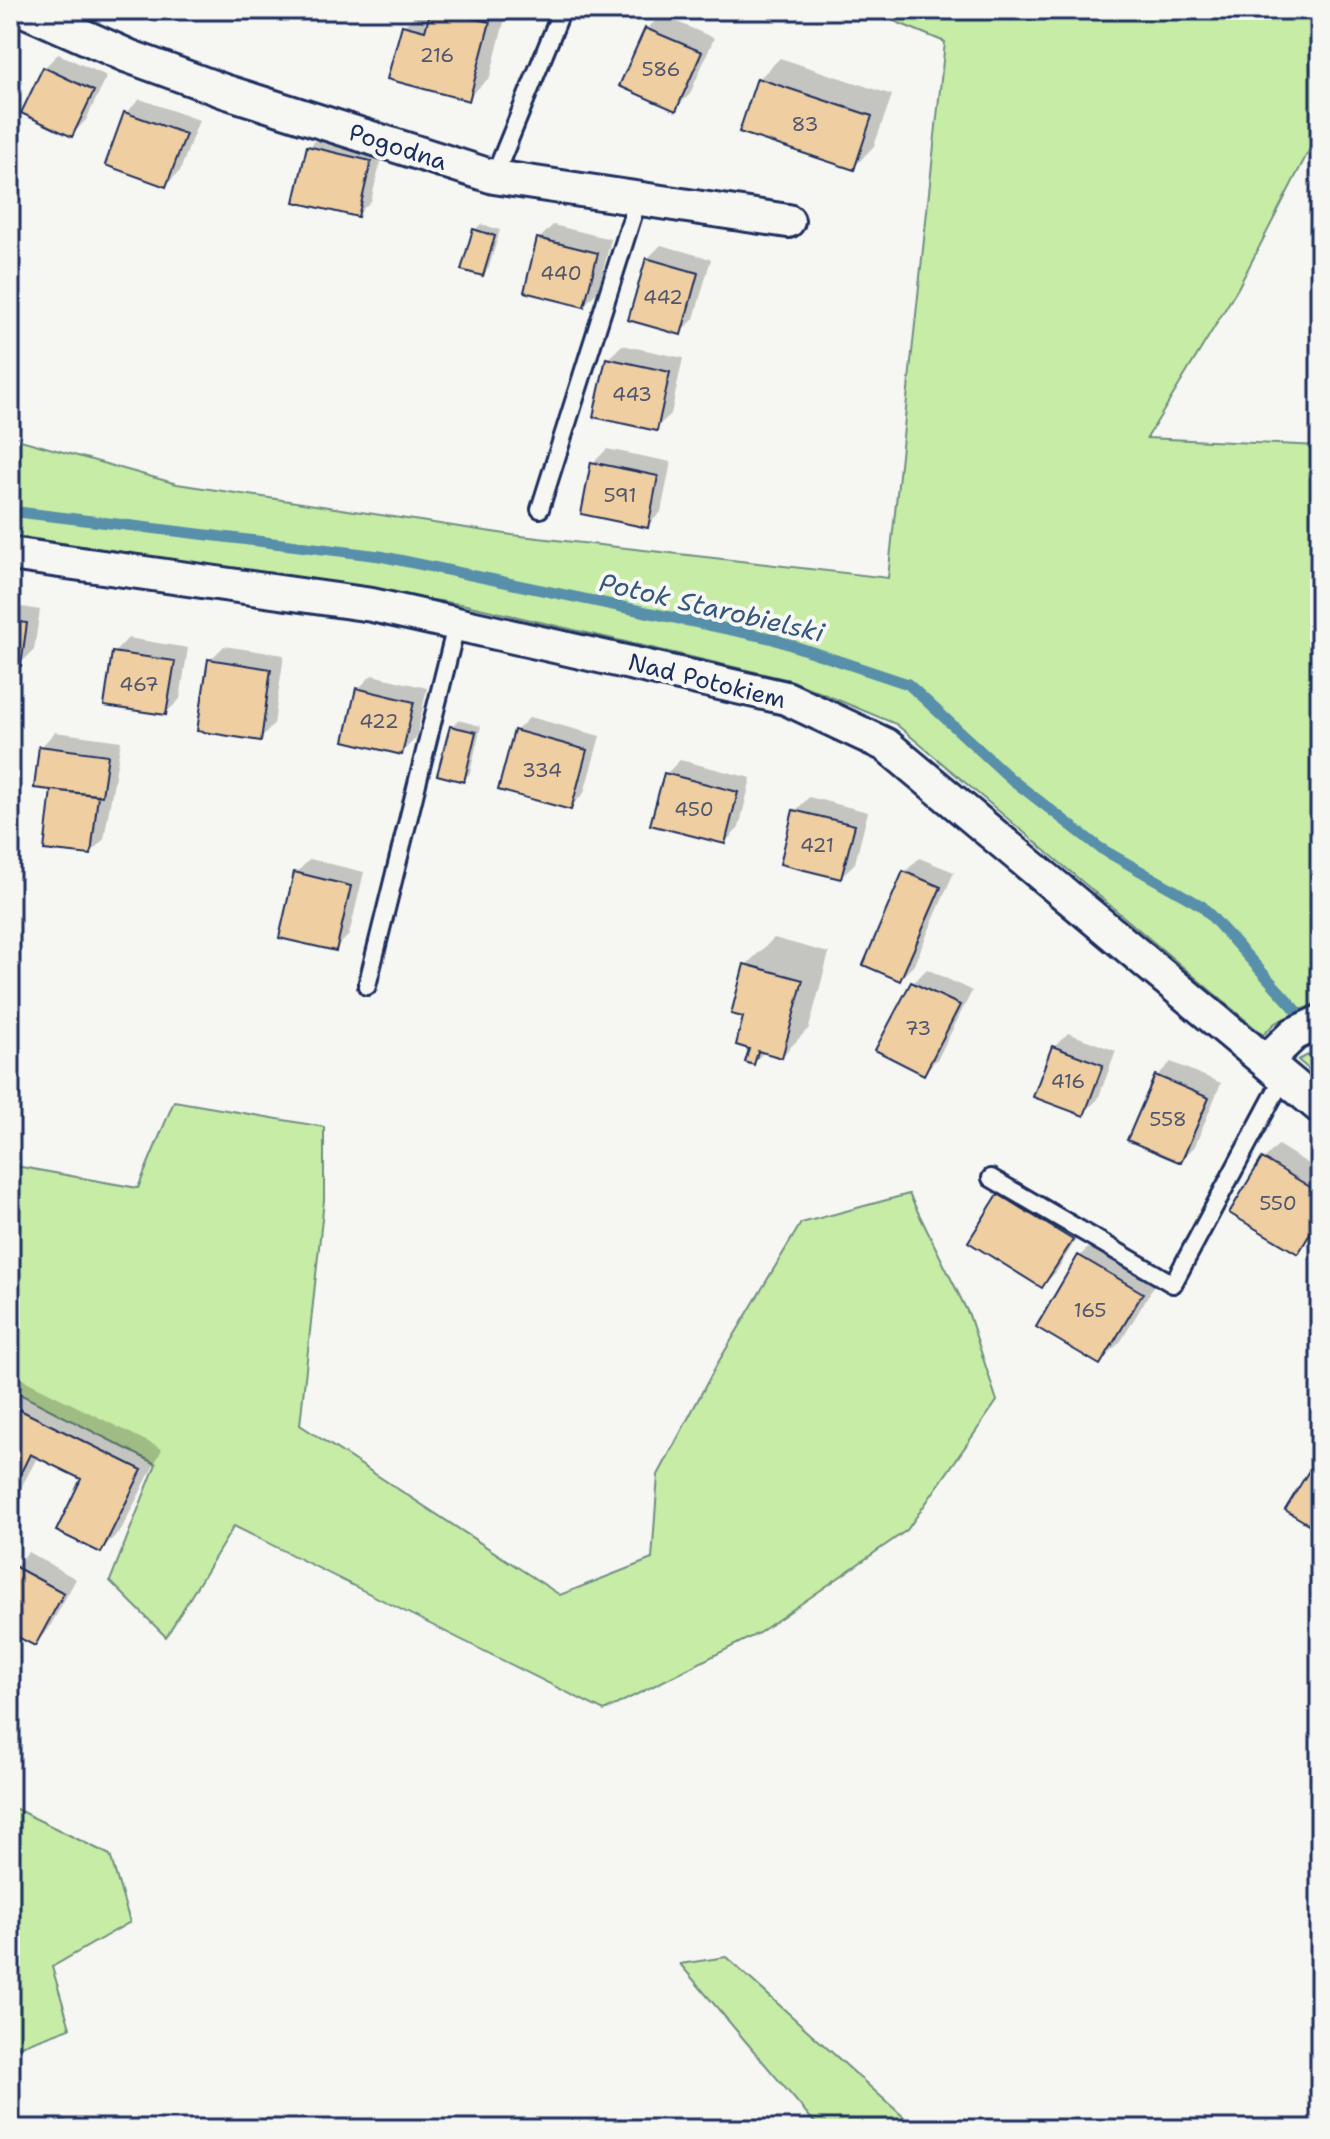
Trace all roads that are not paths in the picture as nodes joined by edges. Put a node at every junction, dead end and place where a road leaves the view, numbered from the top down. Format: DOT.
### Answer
graph roads {
  1 [pos="24,10"];
  2 [pos="562,10"];
  3 [pos="494,177"];
  4 [pos="638,199"];
  5 [pos="788,221"];
  6 [pos="540,509"];
  7 [pos="10,554"];
  8 [pos="457,622"];
  9 [pos="367,986"];
  10 [pos="1307,1028"];
  11 [pos="1275,1069"];
  12 [pos="1320,1107"];
  13 [pos="991,1178"];
  1 -- 3 [label="street, Pogodna"];
  2 -- 3 [label="lane"];
  3 -- 4 [label="street, Pogodna"];
  4 -- 5 [label="street, Pogodna"];
  4 -- 6 [label="lane"];
  7 -- 8 [label="street, Nad Potokiem"];
  8 -- 9 [label="lane"];
  8 -- 11 [label="street, Nad Potokiem"];
  10 -- 11 [label="street"];
  11 -- 12 [label="street, Nad Potokiem"];
  11 -- 13 [label="lane"];
}
